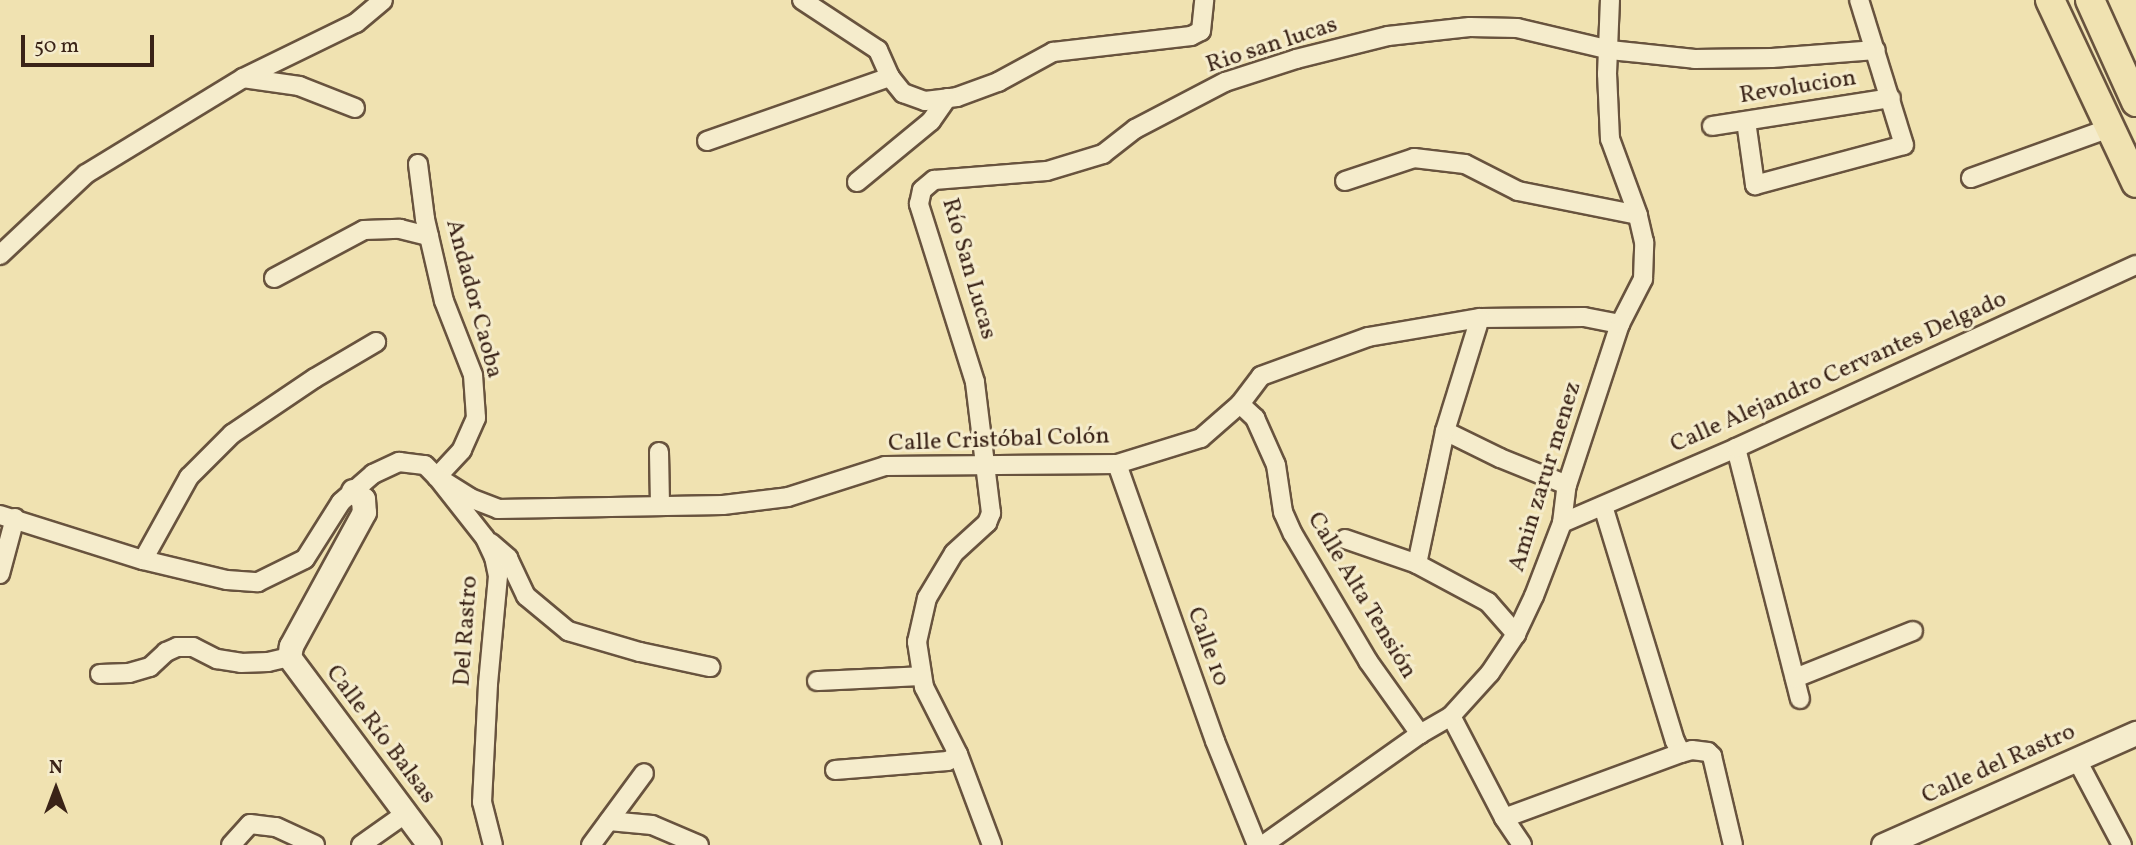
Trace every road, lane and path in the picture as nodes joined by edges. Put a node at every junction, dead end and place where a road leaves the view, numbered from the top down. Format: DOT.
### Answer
graph roads {
  1 [pos="383,0"];
  2 [pos="802,0"];
  3 [pos="1204,0"];
  4 [pos="1610,0"];
  5 [pos="1859,0"];
  6 [pos="2050,0"];
  7 [pos="2095,10"];
  8 [pos="2067,35"];
  9 [pos="1610,50"];
  10 [pos="1876,50"];
  11 [pos="890,77"];
  12 [pos="243,78"];
  13 [pos="947,98"];
  14 [pos="1891,99"];
  15 [pos="2136,102"];
  16 [pos="355,108"];
  17 [pos="1746,121"];
  18 [pos="1712,126"];
  19 [pos="2110,128"];
  20 [pos="1135,129"];
  21 [pos="707,141"];
  22 [pos="418,164"];
  23 [pos="1971,178"];
  24 [pos="1345,181"];
  25 [pos="857,182"];
  26 [pos="2136,183"];
  27 [pos="1638,215"];
  28 [pos="429,236"];
  29 [pos="0,255"];
  30 [pos="2136,265"];
  31 [pos="274,278"];
  32 [pos="1480,318"];
  33 [pos="1620,324"];
  34 [pos="376,342"];
  35 [pos="1240,404"];
  36 [pos="1445,431"];
  37 [pos="1736,448"];
  38 [pos="659,452"];
  39 [pos="987,463"];
  40 [pos="1117,464"];
  41 [pos="437,477"];
  42 [pos="1567,485"];
  43 [pos="353,491"];
  44 [pos="660,506"];
  45 [pos="1603,506"];
  46 [pos="7,516"];
  47 [pos="1562,523"];
  48 [pos="485,538"];
  49 [pos="1345,539"];
  50 [pos="143,560"];
  51 [pos="1417,564"];
  52 [pos="0,574"];
  53 [pos="1913,631"];
  54 [pos="1516,634"];
  55 [pos="289,657"];
  56 [pos="710,667"];
  57 [pos="100,674"];
  58 [pos="1796,678"];
  59 [pos="817,681"];
  60 [pos="923,682"];
  61 [pos="1801,699"];
  62 [pos="1451,716"];
  63 [pos="2136,733"];
  64 [pos="1420,734"];
  65 [pos="1681,753"];
  66 [pos="958,754"];
  67 [pos="2077,760"];
  68 [pos="835,770"];
  69 [pos="643,773"];
  70 [pos="405,814"];
  71 [pos="1504,818"];
  72 [pos="609,821"];
  73 [pos="2119,844"];
  74 [pos="231,845"];
  75 [pos="315,845"];
  76 [pos="361,845"];
  77 [pos="429,845"];
  78 [pos="493,845"];
  79 [pos="591,845"];
  80 [pos="699,845"];
  81 [pos="992,845"];
  82 [pos="1257,845"];
  83 [pos="1263,845"];
  84 [pos="1522,845"];
  85 [pos="1733,845"];
  86 [pos="1883,845"];
  1 -- 12 [label="street"];
  2 -- 11 [label="street"];
  3 -- 13 [label="street"];
  4 -- 9 [label="street, Amin zarur menez"];
  5 -- 10 [label="street"];
  6 -- 8 [label="main road"];
  7 -- 8 [label="main road"];
  7 -- 15 [label="main road"];
  8 -- 19 [label="main road"];
  9 -- 10 [label="street, Rio san lucas"];
  9 -- 20 [label="street, Rio san lucas"];
  9 -- 27 [label="street, Amin zarur menez"];
  10 -- 14 [label="street"];
  11 -- 13 [label="street"];
  11 -- 21 [label="street"];
  12 -- 16 [label="street"];
  12 -- 29 [label="street"];
  13 -- 25 [label="street"];
  14 -- 17 [label="street, Revolucion"];
  14 -- 17 [label="street"];
  17 -- 18 [label="street, Revolucion"];
  19 -- 23 [label="street"];
  19 -- 26 [label="main road"];
  20 -- 39 [label="street, Río San Lucas"];
  22 -- 28 [label="street, Andador Caoba"];
  24 -- 27 [label="street"];
  27 -- 33 [label="street, Amin zarur menez"];
  28 -- 31 [label="street"];
  28 -- 41 [label="street, Andador Caoba"];
  30 -- 37 [label="street, Calle Alejandro Cervantes Delgado"];
  32 -- 33 [label="street, Calle Cristóbal Colón"];
  32 -- 35 [label="street, Calle Cristóbal Colón"];
  32 -- 36 [label="street"];
  33 -- 42 [label="street, Amin zarur menez"];
  34 -- 50 [label="street"];
  35 -- 40 [label="street, Calle Cristóbal Colón"];
  35 -- 64 [label="street, Calle Alta Tensión"];
  36 -- 42 [label="street"];
  36 -- 51 [label="street"];
  37 -- 45 [label="street, Calle Alejandro Cervantes Delgado"];
  37 -- 58 [label="street"];
  38 -- 44 [label="street"];
  39 -- 40 [label="street, Calle Cristóbal Colón"];
  39 -- 44 [label="street, Calle Cristóbal Colón"];
  39 -- 60 [label="street, Río San Lucas"];
  40 -- 82 [label="street, Calle 10"];
  41 -- 43 [label="street, Del Rastro"];
  41 -- 44 [label="street, Calle Cristóbal Colón"];
  41 -- 48 [label="street, Del Rastro"];
  42 -- 47 [label="street, Amin zarur menez"];
  43 -- 50 [label="street, Del Rastro"];
  43 -- 55 [label="street"];
  45 -- 47 [label="street, Calle Alejandro Cervantes Delgado"];
  45 -- 65 [label="street"];
  46 -- 50 [label="street, Del Rastro"];
  46 -- 52 [label="street"];
  47 -- 54 [label="street, Amin zarur menez"];
  48 -- 56 [label="street"];
  48 -- 78 [label="street, Del Rastro"];
  49 -- 51 [label="street"];
  51 -- 54 [label="street"];
  53 -- 58 [label="street"];
  54 -- 62 [label="street, Amin zarur menez"];
  55 -- 57 [label="street"];
  55 -- 70 [label="street, Calle Río Balsas"];
  58 -- 61 [label="street"];
  59 -- 60 [label="street"];
  60 -- 66 [label="street"];
  62 -- 64 [label="street, Amin zarur menez"];
  62 -- 71 [label="street"];
  63 -- 67 [label="street, Calle del Rastro"];
  64 -- 83 [label="street, Amin zarur menez"];
  65 -- 71 [label="street"];
  65 -- 85 [label="street"];
  66 -- 68 [label="street"];
  66 -- 81 [label="street"];
  67 -- 73 [label="street"];
  67 -- 86 [label="street, Calle del Rastro"];
  69 -- 72 [label="street"];
  70 -- 76 [label="street"];
  70 -- 77 [label="street, Calle Río Balsas"];
  71 -- 84 [label="street"];
  72 -- 79 [label="street"];
  72 -- 80 [label="street"];
  74 -- 75 [label="street"];
}
